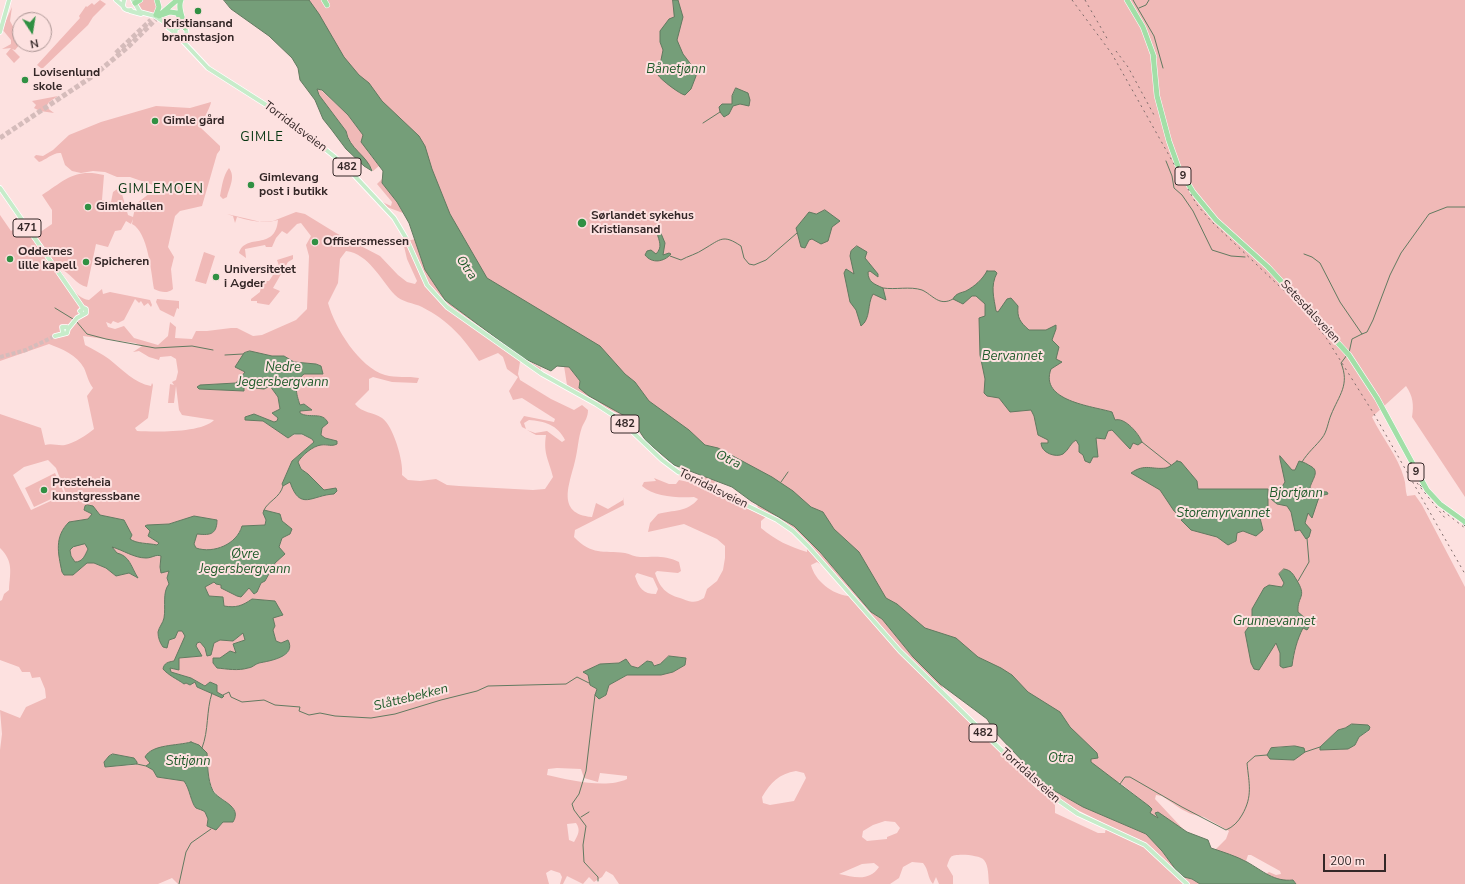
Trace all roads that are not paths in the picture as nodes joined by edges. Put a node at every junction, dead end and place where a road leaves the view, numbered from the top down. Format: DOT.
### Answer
graph roads {
  1 [pos="8,0"];
  2 [pos="116,0"];
  3 [pos="123,0"];
  4 [pos="140,0"];
  5 [pos="156,0"];
  6 [pos="171,0"];
  7 [pos="177,0"];
  8 [pos="181,0"];
  9 [pos="1127,0"];
  10 [pos="135,3"];
  11 [pos="123,6"];
  12 [pos="130,11"];
  13 [pos="157,16"];
  14 [pos="0,25"];
  15 [pos="178,27"];
  16 [pos="185,28"];
  17 [pos="0,32"];
  18 [pos="175,33"];
  19 [pos="186,35"];
  20 [pos="179,37"];
  21 [pos="188,48"];
  22 [pos="0,188"];
  23 [pos="55,335"];
  24 [pos="1465,522"];
  25 [pos="1187,884"];
  1 -- 14 [label="main road"];
  1 -- 17 [label="main road"];
  2 -- 11 [label="main road, 482"];
  3 -- 11 [label="main road"];
  4 -- 10 [label="highway"];
  5 -- 13 [label="highway"];
  6 -- 13 [label="highway"];
  7 -- 13 [label="highway"];
  8 -- 16 [label="highway"];
  9 -- 24 [label="highway, Setesdalsveien / 9"];
  10 -- 12 [label="main road"];
  10 -- 15 [label="main road"];
  11 -- 12 [label="main road, 482"];
  12 -- 18 [label="main road, 482"];
  13 -- 15 [label="highway"];
  15 -- 16 [label="main road"];
  15 -- 18 [label="main road"];
  16 -- 19 [label="main road"];
  18 -- 20 [label="main road, 482"];
  19 -- 20 [label="main road"];
  19 -- 21 [label="main road"];
  20 -- 21 [label="main road, Torridalsveien / 482"];
  21 -- 25 [label="main road, Torridalsveien / 482"];
  22 -- 23 [label="main road, 471"];
}
